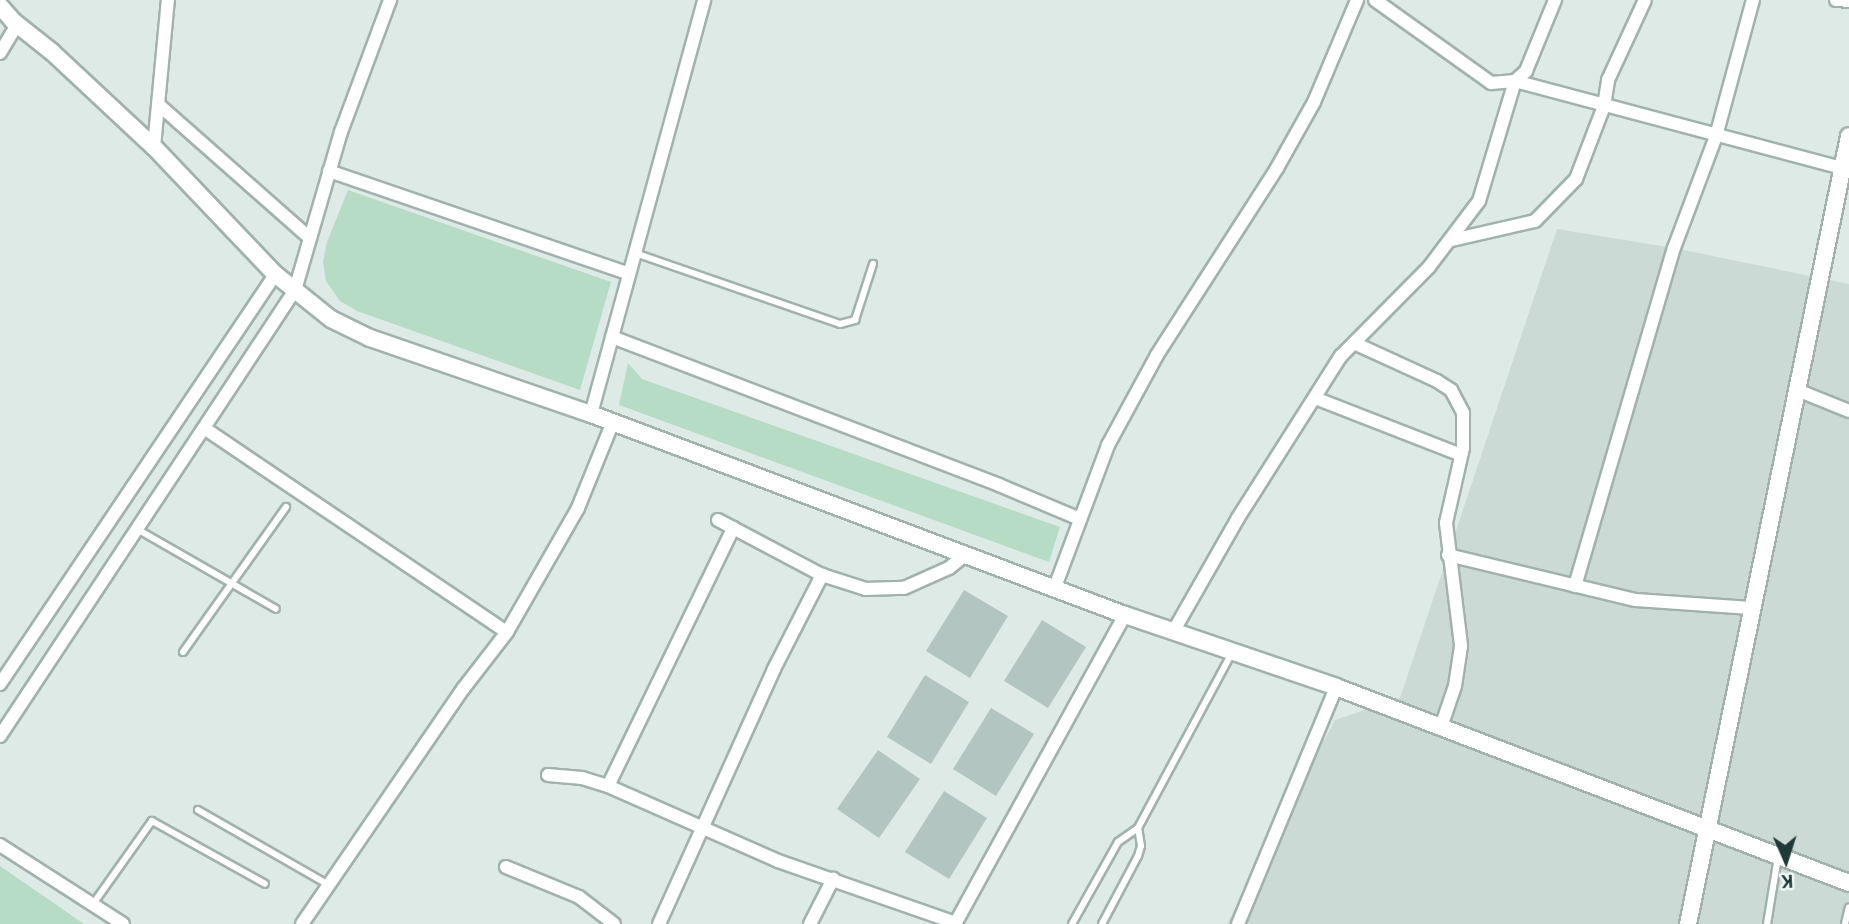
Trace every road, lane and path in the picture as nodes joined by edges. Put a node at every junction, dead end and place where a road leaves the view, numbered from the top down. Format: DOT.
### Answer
graph roads {
  1 [pos="168,0"];
  2 [pos="390,0"];
  3 [pos="704,0"];
  4 [pos="1357,0"];
  5 [pos="1375,0"];
  6 [pos="1555,0"];
  7 [pos="1645,0"];
  8 [pos="1753,0"];
  9 [pos="1836,0"];
  10 [pos="1849,1"];
  11 [pos="0,6"];
  12 [pos="17,25"];
  13 [pos="0,53"];
  14 [pos="1515,81"];
  15 [pos="159,105"];
  16 [pos="1604,106"];
  17 [pos="1716,136"];
  18 [pos="1849,136"];
  19 [pos="154,147"];
  20 [pos="1843,167"];
  21 [pos="329,171"];
  22 [pos="1843,200"];
  23 [pos="310,238"];
  24 [pos="1452,240"];
  25 [pos="635,253"];
  26 [pos="873,264"];
  27 [pos="275,274"];
  28 [pos="629,274"];
  29 [pos="295,290"];
  30 [pos="612,337"];
  31 [pos="1354,343"];
  32 [pos="1797,390"];
  33 [pos="1315,398"];
  34 [pos="1849,411"];
  35 [pos="591,414"];
  36 [pos="613,422"];
  37 [pos="204,428"];
  38 [pos="1461,455"];
  39 [pos="286,507"];
  40 [pos="1080,519"];
  41 [pos="718,520"];
  42 [pos="137,528"];
  43 [pos="733,528"];
  44 [pos="965,555"];
  45 [pos="1448,555"];
  46 [pos="822,575"];
  47 [pos="233,582"];
  48 [pos="1575,586"];
  49 [pos="1055,587"];
  50 [pos="1752,608"];
  51 [pos="276,609"];
  52 [pos="1125,615"];
  53 [pos="508,632"];
  54 [pos="1173,632"];
  55 [pos="183,652"];
  56 [pos="1232,653"];
  57 [pos="0,684"];
  58 [pos="1336,687"];
  59 [pos="1441,727"];
  60 [pos="0,736"];
  61 [pos="548,775"];
  62 [pos="608,786"];
  63 [pos="198,810"];
  64 [pos="1706,826"];
  65 [pos="701,828"];
  66 [pos="1138,828"];
  67 [pos="0,845"];
  68 [pos="1778,855"];
  69 [pos="506,867"];
  70 [pos="833,879"];
  71 [pos="1849,883"];
  72 [pos="265,884"];
  73 [pos="329,885"];
  74 [pos="93,904"];
  75 [pos="1849,907"];
  76 [pos="956,923"];
  77 [pos="123,924"];
  78 [pos="302,924"];
  79 [pos="614,924"];
  80 [pos="659,924"];
  81 [pos="810,924"];
  82 [pos="1072,924"];
  83 [pos="1102,924"];
  84 [pos="1238,924"];
  85 [pos="1688,924"];
  86 [pos="1767,924"];
  87 [pos="1845,924"];
  1 -- 15 [label="street"];
  2 -- 21 [label="street"];
  3 -- 25 [label="street"];
  4 -- 40 [label="street"];
  5 -- 14 [label="street"];
  6 -- 14 [label="street"];
  7 -- 16 [label="street"];
  8 -- 17 [label="street"];
  9 -- 10 [label="street"];
  11 -- 12 [label="street"];
  12 -- 13 [label="street"];
  12 -- 19 [label="street"];
  14 -- 16 [label="street"];
  14 -- 24 [label="street"];
  15 -- 19 [label="street"];
  15 -- 23 [label="street"];
  16 -- 17 [label="street"];
  16 -- 24 [label="street"];
  17 -- 20 [label="street"];
  17 -- 48 [label="street"];
  18 -- 20 [label="street"];
  19 -- 27 [label="street"];
  20 -- 22 [label="street"];
  21 -- 23 [label="street"];
  21 -- 28 [label="street"];
  22 -- 32 [label="street"];
  23 -- 29 [label="street"];
  24 -- 31 [label="street"];
  25 -- 26 [label="lane"];
  25 -- 28 [label="street"];
  27 -- 29 [label="street"];
  27 -- 57 [label="street"];
  28 -- 30 [label="street"];
  29 -- 35 [label="street"];
  29 -- 37 [label="street"];
  30 -- 35 [label="street"];
  30 -- 40 [label="street"];
  31 -- 33 [label="street"];
  31 -- 38 [label="street"];
  32 -- 34 [label="street"];
  32 -- 50 [label="street"];
  33 -- 38 [label="street"];
  33 -- 54 [label="street"];
  35 -- 36 [label="street"];
  36 -- 44 [label="street"];
  36 -- 53 [label="street"];
  37 -- 42 [label="street"];
  37 -- 53 [label="street"];
  38 -- 45 [label="street"];
  39 -- 47 [label="lane"];
  40 -- 49 [label="street"];
  41 -- 43 [label="street"];
  42 -- 47 [label="lane"];
  42 -- 60 [label="street"];
  43 -- 46 [label="street"];
  43 -- 62 [label="street"];
  44 -- 46 [label="street"];
  44 -- 49 [label="street"];
  45 -- 48 [label="street"];
  45 -- 59 [label="street"];
  46 -- 65 [label="street"];
  47 -- 51 [label="lane"];
  47 -- 55 [label="lane"];
  48 -- 50 [label="street"];
  49 -- 52 [label="street"];
  50 -- 64 [label="street"];
  52 -- 54 [label="street"];
  52 -- 76 [label="street"];
  53 -- 73 [label="street"];
  54 -- 56 [label="street"];
  56 -- 58 [label="street"];
  56 -- 66 [label="lane"];
  58 -- 59 [label="street"];
  58 -- 84 [label="street"];
  59 -- 64 [label="street"];
  61 -- 62 [label="street"];
  62 -- 65 [label="street"];
  63 -- 73 [label="lane"];
  64 -- 68 [label="street"];
  64 -- 85 [label="street"];
  65 -- 70 [label="street"];
  65 -- 80 [label="street"];
  66 -- 82 [label="lane"];
  66 -- 83 [label="lane"];
  67 -- 74 [label="street"];
  68 -- 71 [label="street"];
  68 -- 86 [label="lane"];
  69 -- 79 [label="street"];
  70 -- 76 [label="street"];
  70 -- 81 [label="street"];
  72 -- 74 [label="lane"];
  73 -- 78 [label="street"];
  74 -- 77 [label="street"];
  75 -- 87 [label="lane"];
}
